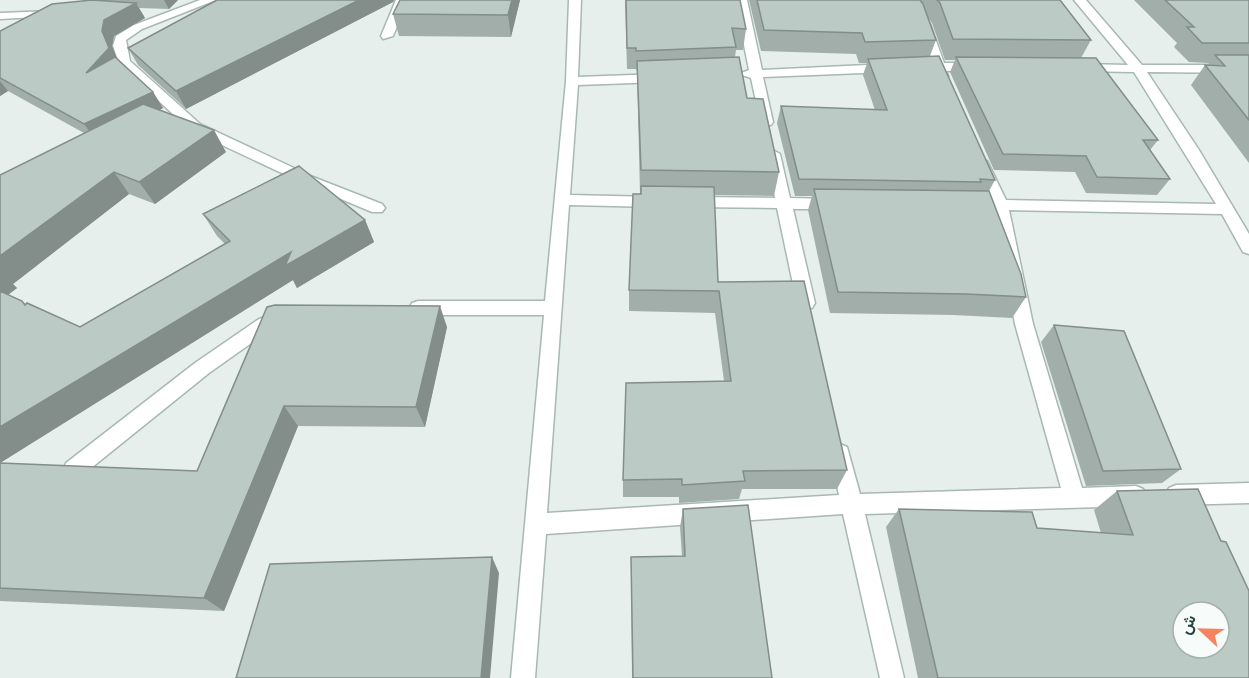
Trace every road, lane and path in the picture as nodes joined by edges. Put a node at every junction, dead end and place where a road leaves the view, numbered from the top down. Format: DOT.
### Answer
graph roads {
  1 [pos="210,0"];
  2 [pos="402,0"];
  3 [pos="575,0"];
  4 [pos="741,0"];
  5 [pos="905,0"];
  6 [pos="1080,0"];
  7 [pos="138,12"];
  8 [pos="65,13"];
  9 [pos="170,15"];
  10 [pos="0,16"];
  11 [pos="31,17"];
  12 [pos="10,29"];
  13 [pos="387,36"];
  14 [pos="938,66"];
  15 [pos="985,67"];
  16 [pos="1067,68"];
  17 [pos="1138,68"];
  18 [pos="1249,69"];
  19 [pos="755,74"];
  20 [pos="732,75"];
  21 [pos="675,77"];
  22 [pos="572,81"];
  23 [pos="947,87"];
  24 [pos="976,151"];
  25 [pos="563,200"];
  26 [pos="784,204"];
  27 [pos="844,204"];
  28 [pos="952,204"];
  29 [pos="1000,204"];
  30 [pos="377,208"];
  31 [pos="1227,209"];
  32 [pos="1249,248"];
  33 [pos="405,308"];
  34 [pos="554,308"];
  35 [pos="294,315"];
  36 [pos="810,320"];
  37 [pos="836,435"];
  38 [pos="73,470"];
  39 [pos="1249,493"];
  40 [pos="1074,498"];
  41 [pos="851,504"];
  42 [pos="536,524"];
  43 [pos="523,678"];
  44 [pos="892,678"];
  1 -- 9 [label="street"];
  2 -- 13 [label="street"];
  3 -- 22 [label="street"];
  4 -- 19 [label="street"];
  5 -- 14 [label="street"];
  6 -- 17 [label="street"];
  7 -- 9 [label="street"];
  8 -- 11 [label="street"];
  9 -- 30 [label="street"];
  10 -- 11 [label="street"];
  11 -- 12 [label="street"];
  14 -- 15 [label="street"];
  14 -- 19 [label="street"];
  14 -- 23 [label="street"];
  16 -- 17 [label="street"];
  17 -- 18 [label="street"];
  17 -- 31 [label="street"];
  19 -- 20 [label="street"];
  19 -- 26 [label="street"];
  21 -- 22 [label="street"];
  22 -- 25 [label="street"];
  24 -- 29 [label="street"];
  25 -- 26 [label="street"];
  25 -- 34 [label="street"];
  26 -- 27 [label="street"];
  26 -- 36 [label="street"];
  28 -- 29 [label="street"];
  29 -- 31 [label="street"];
  29 -- 40 [label="street"];
  31 -- 32 [label="street"];
  33 -- 34 [label="street"];
  34 -- 42 [label="street"];
  35 -- 38 [label="street"];
  37 -- 41 [label="street"];
  39 -- 40 [label="street"];
  40 -- 41 [label="street"];
  41 -- 42 [label="street"];
  41 -- 44 [label="street"];
  42 -- 43 [label="street"];
}
